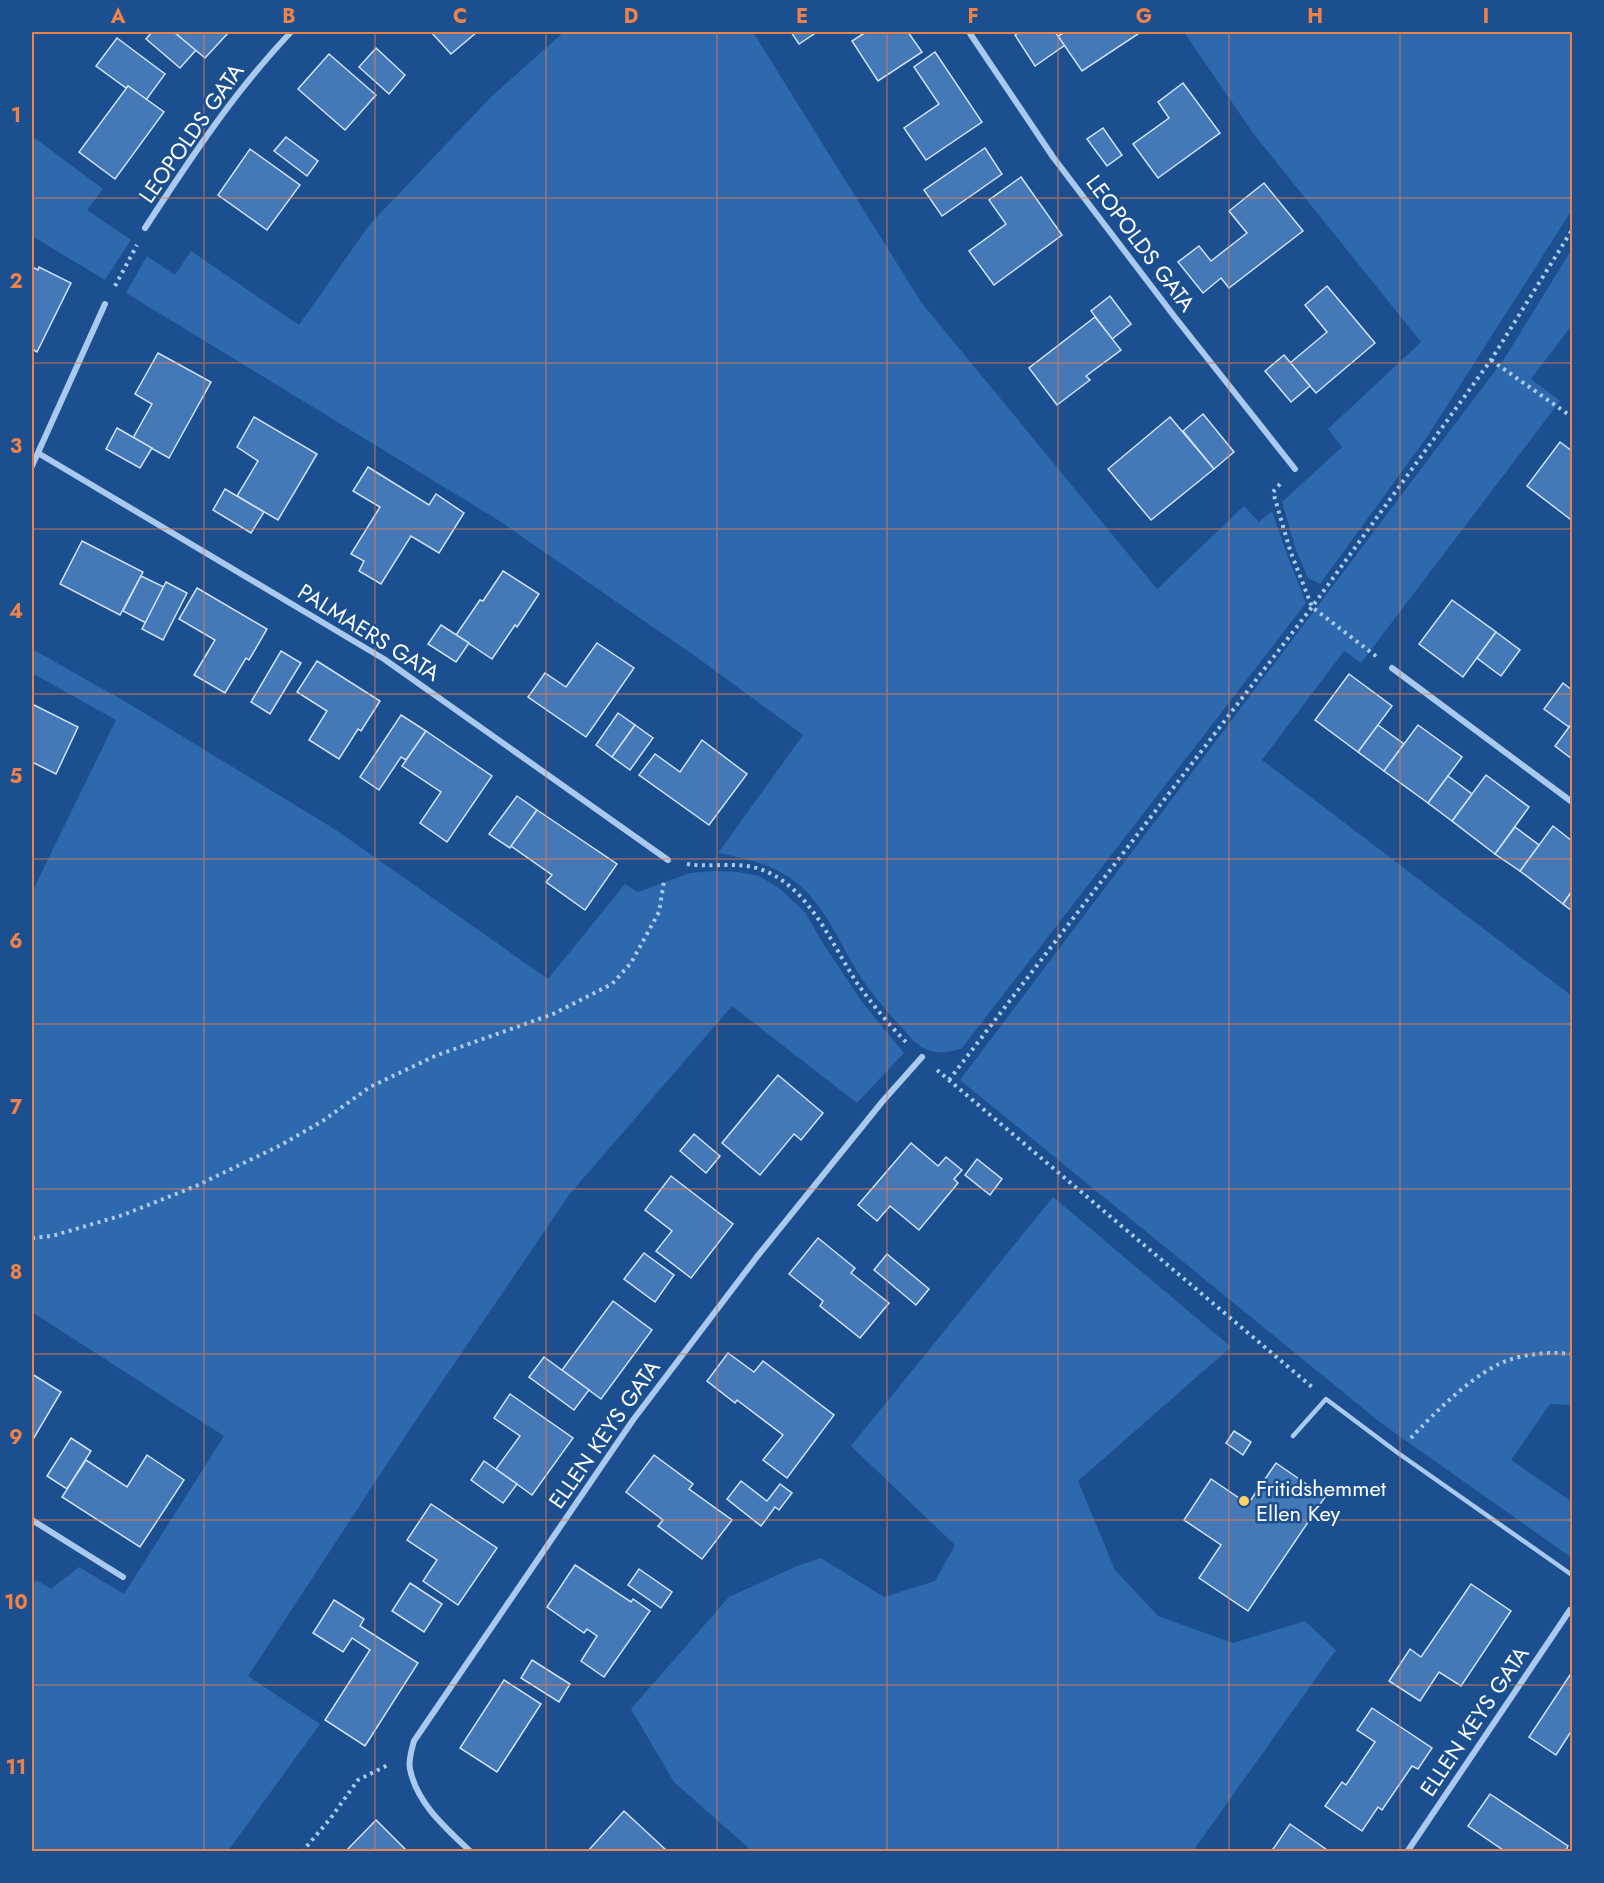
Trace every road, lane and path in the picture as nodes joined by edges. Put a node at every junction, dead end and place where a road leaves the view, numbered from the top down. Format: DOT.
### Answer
graph roads {
  1 [pos="291,32"];
  2 [pos="969,32"];
  3 [pos="145,228"];
  4 [pos="1572,230"];
  5 [pos="105,304"];
  6 [pos="1491,360"];
  7 [pos="1572,417"];
  8 [pos="38,453"];
  9 [pos="32,466"];
  10 [pos="1295,469"];
  11 [pos="1312,607"];
  12 [pos="1392,668"];
  13 [pos="1572,802"];
  14 [pos="668,860"];
  15 [pos="922,1057"];
  16 [pos="949,1080"];
  17 [pos="32,1238"];
  18 [pos="1572,1354"];
  19 [pos="1326,1399"];
  20 [pos="1293,1436"];
  21 [pos="1398,1453"];
  22 [pos="32,1520"];
  23 [pos="1572,1575"];
  24 [pos="123,1577"];
  25 [pos="1571,1608"];
  26 [pos="409,1767"];
  27 [pos="302,1851"];
  28 [pos="471,1851"];
  29 [pos="1407,1851"];
  1 -- 3 [label="street, LEOPOLDS GATA"];
  2 -- 10 [label="street, LEOPOLDS GATA"];
  3 -- 5 [label="path"];
  4 -- 6 [label="path"];
  5 -- 8 [label="street"];
  6 -- 7 [label="path"];
  6 -- 11 [label="path"];
  8 -- 9 [label="street"];
  8 -- 14 [label="street, PALMAERS GATA"];
  10 -- 11 [label="path"];
  11 -- 12 [label="path"];
  11 -- 16 [label="path"];
  12 -- 13 [label="street"];
  14 -- 15 [label="path"];
  14 -- 17 [label="path"];
  15 -- 16 [label="path"];
  15 -- 26 [label="street, ELLEN KEYS GATA"];
  16 -- 19 [label="path"];
  18 -- 21 [label="path"];
  19 -- 20 [label="lane"];
  19 -- 21 [label="lane"];
  21 -- 23 [label="lane"];
  22 -- 24 [label="street"];
  25 -- 29 [label="street, ELLEN KEYS GATA"];
  26 -- 27 [label="path"];
  26 -- 28 [label="street"];
}
